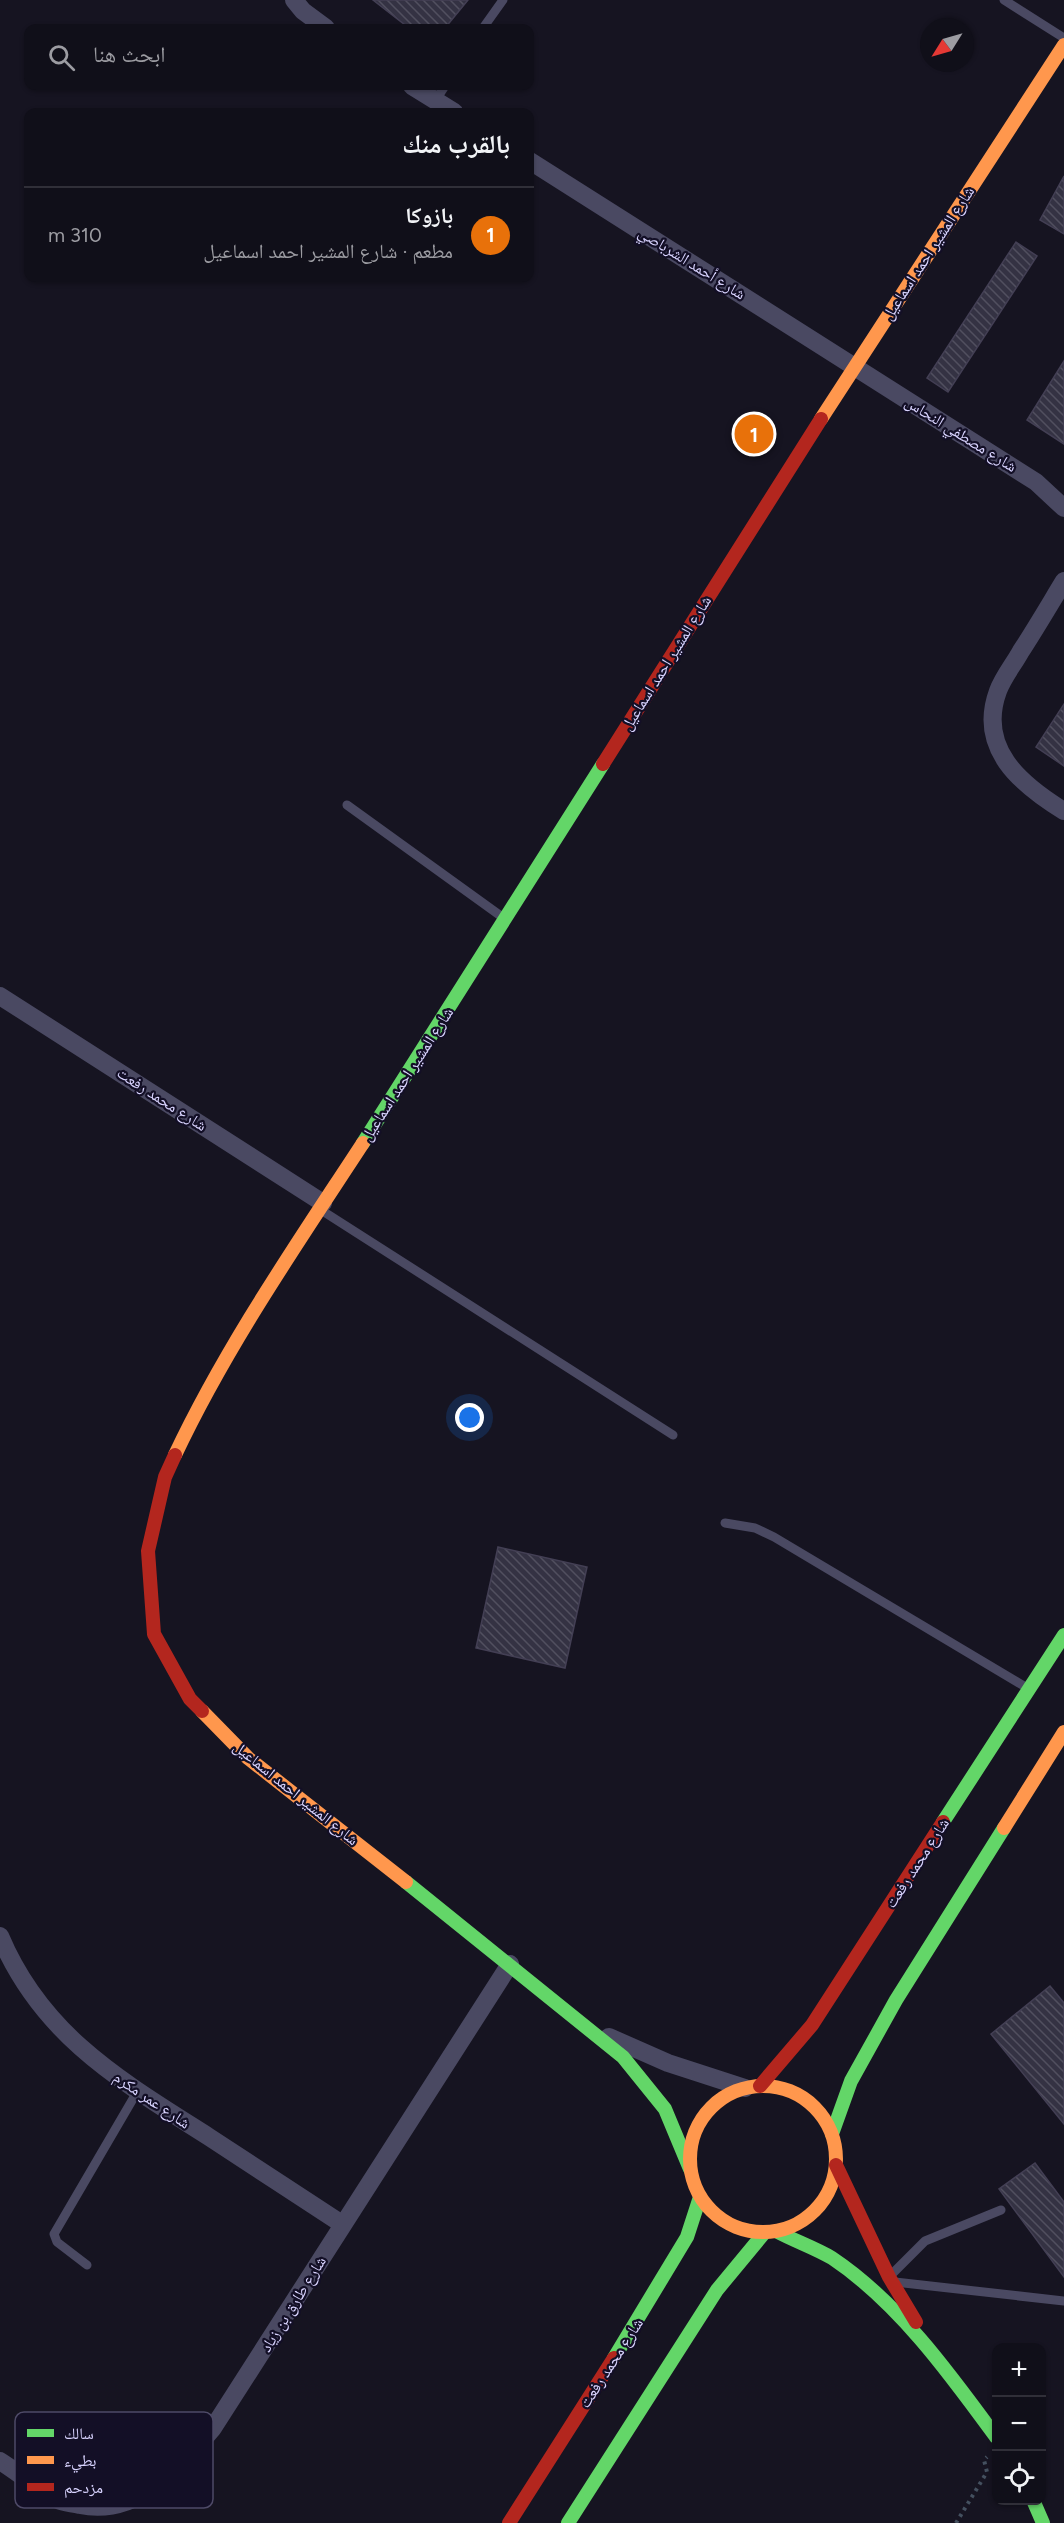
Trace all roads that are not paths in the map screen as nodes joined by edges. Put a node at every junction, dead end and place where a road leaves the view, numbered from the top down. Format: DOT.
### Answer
graph roads {
  1 [pos="294,0"];
  2 [pos="503,0"];
  3 [pos="1004,0"];
  4 [pos="321,24"];
  5 [pos="486,24"];
  6 [pos="1064,38"];
  7 [pos="1064,45"];
  8 [pos="440,93"];
  9 [pos="451,108"];
  10 [pos="534,164"];
  11 [pos="854,366"];
  12 [pos="1064,508"];
  13 [pos="1064,581"];
  14 [pos="347,806"];
  15 [pos="1064,811"];
  16 [pos="505,919"];
  17 [pos="0,996"];
  18 [pos="321,1206"];
  19 [pos="673,1435"];
  20 [pos="725,1523"];
  21 [pos="1064,1635"];
  22 [pos="1029,1689"];
  23 [pos="1064,1732"];
  24 [pos="0,1936"];
  25 [pos="510,1964"];
  26 [pos="588,2027"];
  27 [pos="753,2087"];
  28 [pos="137,2092"];
  29 [pos="832,2134"];
  30 [pos="836,2165"];
  31 [pos="690,2169"];
  32 [pos="700,2198"];
  33 [pos="1001,2210"];
  34 [pos="342,2224"];
  35 [pos="772,2232"];
  36 [pos="87,2265"];
  37 [pos="891,2280"];
  38 [pos="1064,2301"];
  39 [pos="948,2372"];
  40 [pos="213,2428"];
  41 [pos="992,2432"];
  42 [pos="0,2461"];
  43 [pos="15,2471"];
  44 [pos="1035,2505"];
  45 [pos="509,2523"];
  46 [pos="568,2523"];
  47 [pos="1043,2523"];
  1 -- 4 [label="street"];
  2 -- 5 [label="lane"];
  3 -- 6 [label="lane"];
  7 -- 11 [label="street, شارع المشير احمد اسماعيل"];
  8 -- 9 [label="street"];
  10 -- 11 [label="street, شارع أحمد الشرباصي"];
  11 -- 12 [label="street, شارع مصطفي النحاس"];
  11 -- 16 [label="street, شارع المشير احمد اسماعيل"];
  13 -- 15 [label="street"];
  14 -- 16 [label="lane"];
  16 -- 18 [label="street, شارع المشير احمد اسماعيل"];
  17 -- 18 [label="street, شارع محمد رفعت"];
  18 -- 19 [label="lane"];
  18 -- 25 [label="street, شارع المشير احمد اسماعيل"];
  20 -- 22 [label="lane"];
  21 -- 22 [label="street, شارع محمد رفعت"];
  22 -- 27 [label="street, شارع محمد رفعت"];
  23 -- 29 [label="street"];
  24 -- 28 [label="street, شارع عمر مكرم"];
  25 -- 26 [label="street, شارع المشير احمد اسماعيل"];
  25 -- 34 [label="street, شارع طارق بن زياد"];
  26 -- 27 [label="street, شارع المشير احمد اسماعيل"];
  26 -- 31 [label="street, شارع المشير احمد اسماعيل"];
  27 -- 29 [label="street"];
  27 -- 31 [label="street"];
  28 -- 34 [label="street, شارع عمر مكرم"];
  28 -- 36 [label="lane"];
  29 -- 30 [label="street"];
  30 -- 35 [label="street"];
  30 -- 37 [label="street"];
  31 -- 32 [label="street"];
  32 -- 35 [label="street"];
  32 -- 45 [label="street, شارع محمد رفعت"];
  33 -- 37 [label="lane"];
  34 -- 40 [label="street, شارع طارق بن زياد"];
  35 -- 39 [label="street"];
  35 -- 46 [label="street"];
  37 -- 38 [label="lane"];
  37 -- 39 [label="street"];
  39 -- 41 [label="street"];
  42 -- 43 [label="street, شارع طارق بن زياد"];
  44 -- 47 [label="street"];
}
